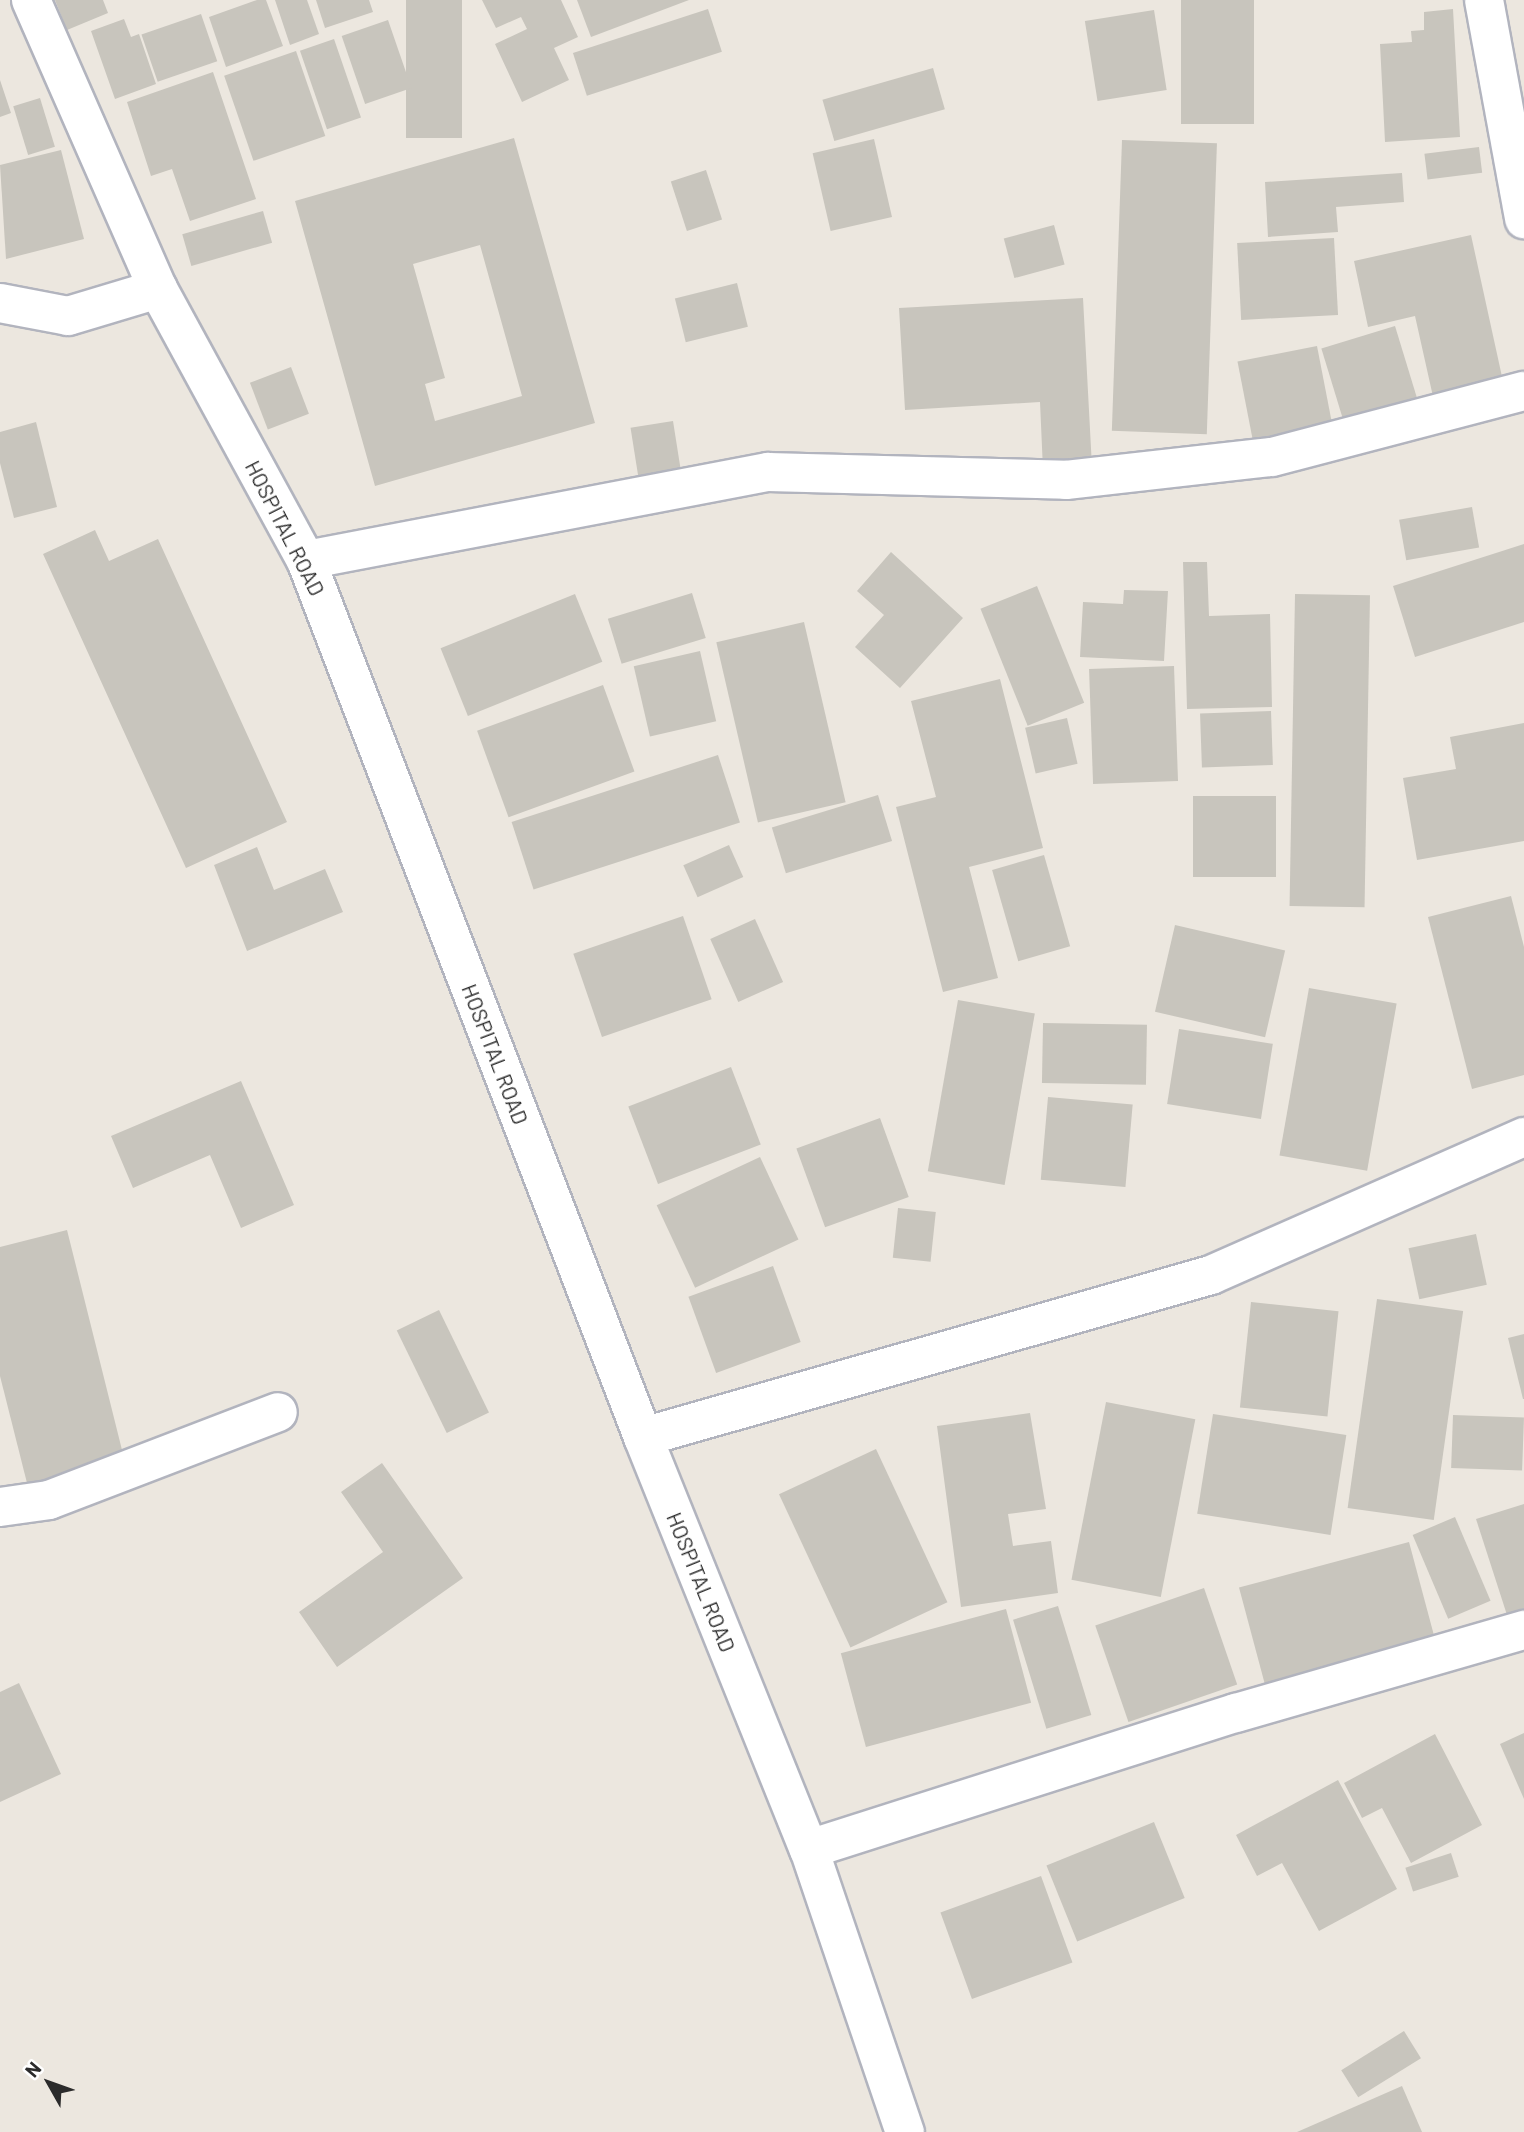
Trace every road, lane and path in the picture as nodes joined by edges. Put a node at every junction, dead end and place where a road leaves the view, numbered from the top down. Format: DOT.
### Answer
graph roads {
  1 [pos="31,0"];
  2 [pos="1484,0"];
  3 [pos="1524,219"];
  4 [pos="158,289"];
  5 [pos="0,303"];
  6 [pos="1524,391"];
  7 [pos="306,559"];
  8 [pos="1524,1137"];
  9 [pos="278,1412"];
  10 [pos="643,1437"];
  11 [pos="0,1507"];
  12 [pos="1524,1630"];
  13 [pos="809,1849"];
  14 [pos="905,2132"];
  1 -- 4 [label="street, HOSPITAL ROAD"];
  2 -- 3 [label="street"];
  4 -- 5 [label="street"];
  4 -- 7 [label="street, HOSPITAL ROAD"];
  6 -- 7 [label="street"];
  7 -- 10 [label="street, HOSPITAL ROAD"];
  8 -- 10 [label="street"];
  9 -- 11 [label="street"];
  10 -- 13 [label="street, HOSPITAL ROAD"];
  12 -- 13 [label="street"];
  13 -- 14 [label="street, HOSPITAL ROAD"];
}
